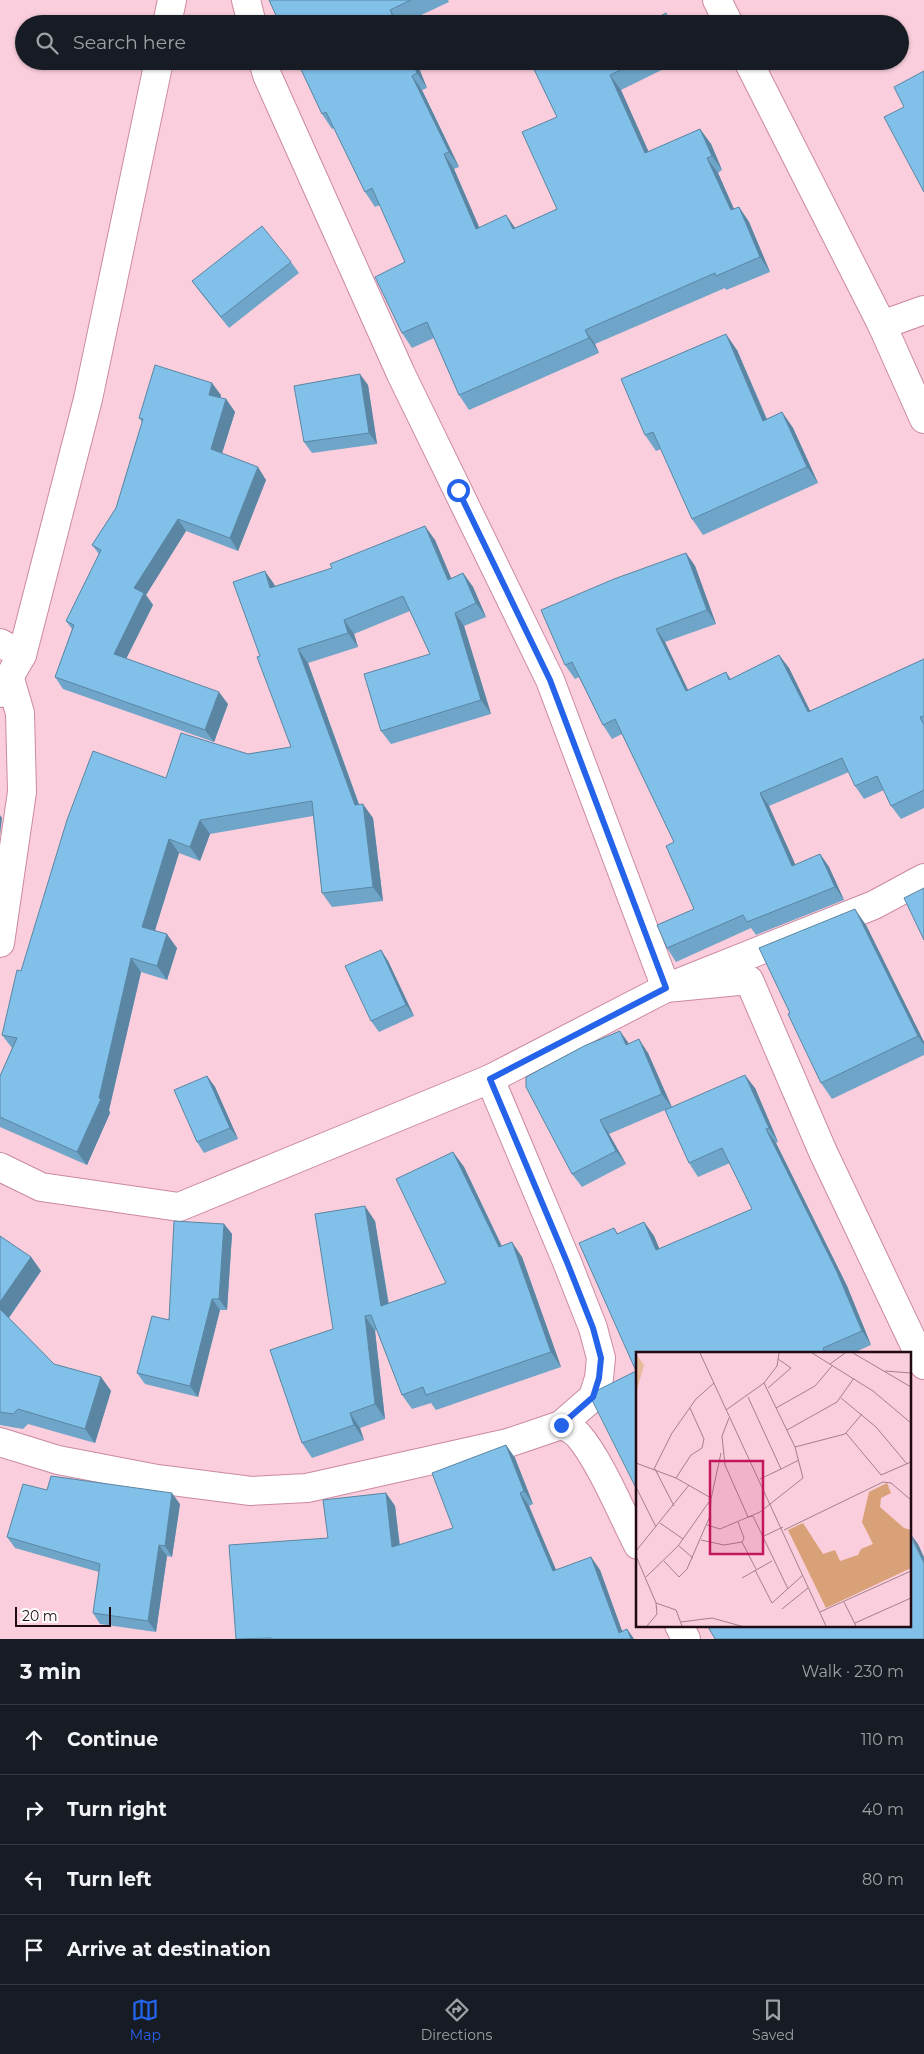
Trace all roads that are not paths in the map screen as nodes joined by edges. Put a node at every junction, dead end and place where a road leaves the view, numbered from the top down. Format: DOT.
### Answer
graph roads {
  1 [pos="172,0"];
  2 [pos="246,0"];
  3 [pos="717,0"];
  4 [pos="169,15"];
  5 [pos="250,15"];
  6 [pos="724,15"];
  7 [pos="157,70"];
  8 [pos="266,70"];
  9 [pos="753,70"];
  10 [pos="924,310"];
  11 [pos="882,325"];
  12 [pos="924,419"];
  13 [pos="8,667"];
  14 [pos="924,878"];
  15 [pos="0,943"];
  16 [pos="666,988"];
  17 [pos="490,1079"];
  18 [pos="0,1167"];
  19 [pos="922,1354"];
  20 [pos="561,1425"];
  21 [pos="0,1442"];
  22 [pos="636,1541"];
  23 [pos="680,1626"];
  24 [pos="686,1639"];
  1 -- 4 [label="street"];
  2 -- 5 [label="street"];
  3 -- 6 [label="street"];
  7 -- 13 [label="street"];
  8 -- 16 [label="street"];
  9 -- 11 [label="street"];
  10 -- 11 [label="street"];
  11 -- 12 [label="street"];
  13 -- 15 [label="street"];
  14 -- 16 [label="street"];
  16 -- 17 [label="street"];
  16 -- 19 [label="street"];
  17 -- 18 [label="street"];
  17 -- 20 [label="street"];
  20 -- 21 [label="street"];
  20 -- 22 [label="street"];
  23 -- 24 [label="street"];
}
